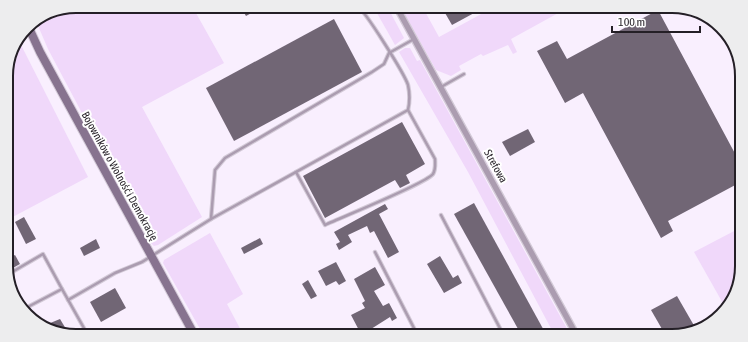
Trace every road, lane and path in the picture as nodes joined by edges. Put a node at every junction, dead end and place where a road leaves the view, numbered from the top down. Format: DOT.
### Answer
graph roads {
  1 [pos="363,13"];
  2 [pos="400,13"];
  3 [pos="31,33"];
  4 [pos="414,38"];
  5 [pos="389,53"];
  6 [pos="464,74"];
  7 [pos="441,87"];
  8 [pos="408,110"];
  9 [pos="296,172"];
  10 [pos="441,215"];
  11 [pos="211,219"];
  12 [pos="375,252"];
  13 [pos="151,255"];
  14 [pos="14,271"];
  15 [pos="62,289"];
  16 [pos="68,300"];
  17 [pos="29,307"];
  18 [pos="84,329"];
  19 [pos="191,329"];
  20 [pos="414,329"];
  21 [pos="500,329"];
  22 [pos="573,329"];
  1 -- 5 [label="lane"];
  2 -- 4 [label="street, Strefowa"];
  3 -- 13 [label="main road, Bojowników o Wolność i Demokrację"];
  4 -- 5 [label="lane"];
  4 -- 7 [label="street, Strefowa"];
  5 -- 8 [label="lane"];
  5 -- 11 [label="lane"];
  6 -- 7 [label="lane"];
  7 -- 22 [label="street, Strefowa"];
  8 -- 9 [label="lane"];
  8 -- 9 [label="lane"];
  9 -- 11 [label="lane"];
  10 -- 21 [label="lane"];
  11 -- 13 [label="lane"];
  12 -- 20 [label="lane"];
  13 -- 16 [label="lane"];
  13 -- 19 [label="main road, Bojowników o Wolność i Demokrację"];
  14 -- 15 [label="lane"];
  15 -- 16 [label="lane"];
  15 -- 17 [label="lane"];
  16 -- 18 [label="lane"];
}
